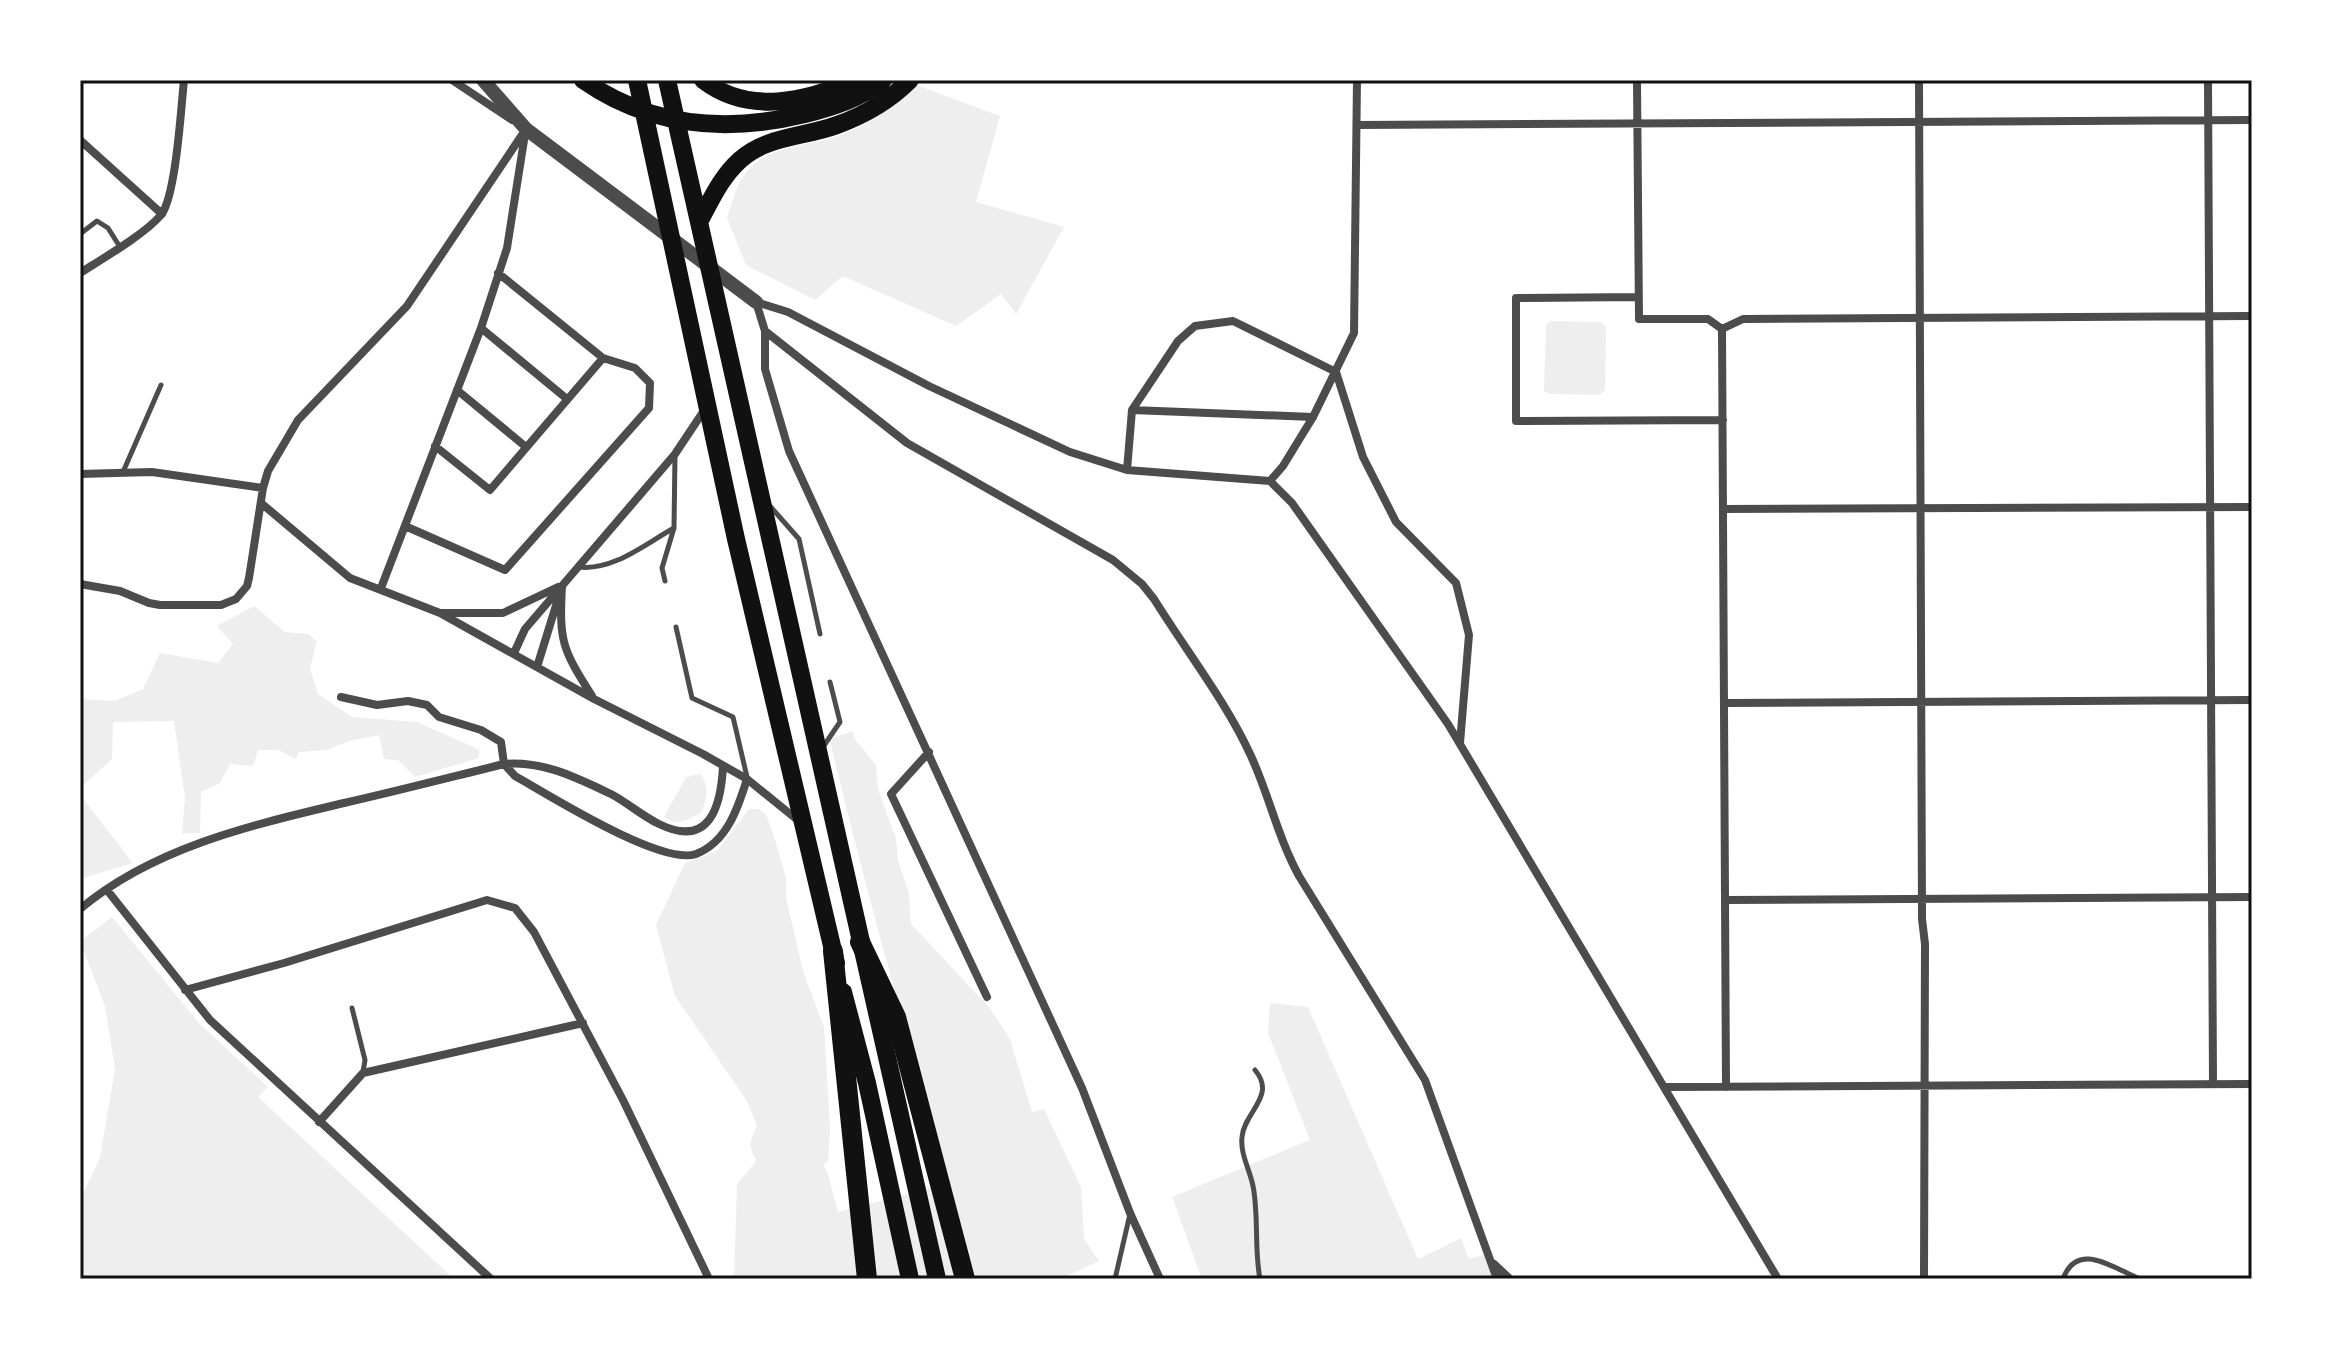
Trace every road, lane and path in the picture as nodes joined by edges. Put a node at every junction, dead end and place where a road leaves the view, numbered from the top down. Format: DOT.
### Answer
graph roads {
  1 [pos="184,80"];
  2 [pos="452,80"];
  3 [pos="483,80"];
  4 [pos="583,80"];
  5 [pos="628,80"];
  6 [pos="667,80"];
  7 [pos="703,80"];
  8 [pos="854,80"];
  9 [pos="883,80"];
  10 [pos="910,80"];
  11 [pos="1357,80"];
  12 [pos="1637,80"];
  13 [pos="1919,80"];
  14 [pos="2208,80"];
  15 [pos="638,88"];
  16 [pos="2208,120"];
  17 [pos="2252,120"];
  18 [pos="1919,122"];
  19 [pos="1638,123"];
  20 [pos="1357,125"];
  21 [pos="526,129"];
  22 [pos="80,140"];
  23 [pos="162,214"];
  24 [pos="699,222"];
  25 [pos="80,234"];
  26 [pos="120,247"];
  27 [pos="81,270"];
  28 [pos="498,273"];
  29 [pos="1638,297"];
  30 [pos="756,302"];
  31 [pos="2209,316"];
  32 [pos="2252,316"];
  33 [pos="1920,318"];
  34 [pos="481,328"];
  35 [pos="1722,329"];
  36 [pos="765,331"];
  37 [pos="603,358"];
  38 [pos="1336,372"];
  39 [pos="161,385"];
  40 [pos="457,390"];
  41 [pos="567,399"];
  42 [pos="706,408"];
  43 [pos="1132,410"];
  44 [pos="1313,417"];
  45 [pos="1723,420"];
  46 [pos="435,446"];
  47 [pos="526,447"];
  48 [pos="675,454"];
  49 [pos="1127,470"];
  50 [pos="123,473"];
  51 [pos="80,474"];
  52 [pos="1270,481"];
  53 [pos="263,488"];
  54 [pos="760,495"];
  55 [pos="261,503"];
  56 [pos="2210,507"];
  57 [pos="2252,507"];
  58 [pos="1921,508"];
  59 [pos="1723,509"];
  60 [pos="405,526"];
  61 [pos="674,528"];
  62 [pos="578,567"];
  63 [pos="665,581"];
  64 [pos="80,584"];
  65 [pos="562,585"];
  66 [pos="381,588"];
  67 [pos="440,613"];
  68 [pos="676,627"];
  69 [pos="820,634"];
  70 [pos="514,653"];
  71 [pos="537,667"];
  72 [pos="830,682"];
  73 [pos="341,697"];
  74 [pos="594,699"];
  75 [pos="2211,700"];
  76 [pos="2252,700"];
  77 [pos="1921,702"];
  78 [pos="1724,703"];
  79 [pos="1460,743"];
  80 [pos="929,752"];
  81 [pos="818,754"];
  82 [pos="504,764"];
  83 [pos="723,766"];
  84 [pos="747,779"];
  85 [pos="803,824"];
  86 [pos="107,890"];
  87 [pos="2212,897"];
  88 [pos="2252,897"];
  89 [pos="1922,899"];
  90 [pos="1725,900"];
  91 [pos="80,909"];
  92 [pos="860,942"];
  93 [pos="833,951"];
  94 [pos="185,990"];
  95 [pos="987,997"];
  96 [pos="352,1008"];
  97 [pos="583,1023"];
  98 [pos="1255,1070"];
  99 [pos="363,1073"];
  100 [pos="2213,1084"];
  101 [pos="2252,1084"];
  102 [pos="1923,1086"];
  103 [pos="1664,1087"];
  104 [pos="1726,1087"];
  105 [pos="319,1122"];
  106 [pos="1130,1213"];
  107 [pos="1491,1260"];
  108 [pos="491,1279"];
  109 [pos="709,1279"];
  110 [pos="867,1279"];
  111 [pos="910,1279"];
  112 [pos="937,1279"];
  113 [pos="965,1279"];
  114 [pos="1115,1279"];
  115 [pos="1160,1279"];
  116 [pos="1260,1279"];
  117 [pos="1497,1279"];
  118 [pos="1510,1279"];
  119 [pos="1778,1279"];
  120 [pos="1924,1279"];
  121 [pos="2063,1279"];
  122 [pos="2140,1279"];
  1 -- 23 [label="street"];
  2 -- 21 [label="street"];
  3 -- 21 [label="street"];
  4 -- 9 [label="highway"];
  5 -- 15 [label="highway"];
  6 -- 24 [label="highway"];
  7 -- 8 [label="highway"];
  10 -- 24 [label="highway"];
  11 -- 20 [label="street"];
  12 -- 19 [label="street"];
  13 -- 18 [label="street"];
  14 -- 16 [label="street"];
  15 -- 42 [label="highway"];
  16 -- 17 [label="street"];
  16 -- 18 [label="street"];
  16 -- 31 [label="street"];
  18 -- 19 [label="street"];
  18 -- 33 [label="street"];
  19 -- 20 [label="street"];
  19 -- 29 [label="street"];
  20 -- 38 [label="street"];
  21 -- 28 [label="street"];
  21 -- 30 [label="street"];
  21 -- 53 [label="street"];
  22 -- 23 [label="street"];
  23 -- 26 [label="street"];
  24 -- 54 [label="highway"];
  25 -- 26 [label="lane"];
  26 -- 27 [label="street"];
  28 -- 34 [label="street"];
  28 -- 37 [label="street"];
  29 -- 35 [label="street"];
  29 -- 45 [label="street"];
  30 -- 36 [label="street"];
  30 -- 49 [label="street"];
  31 -- 32 [label="street"];
  31 -- 33 [label="street"];
  31 -- 56 [label="street"];
  33 -- 35 [label="street"];
  33 -- 58 [label="street"];
  34 -- 40 [label="street"];
  34 -- 41 [label="street"];
  35 -- 45 [label="street"];
  36 -- 80 [label="street"];
  36 -- 107 [label="street"];
  37 -- 41 [label="street"];
  37 -- 60 [label="street"];
  38 -- 43 [label="street"];
  38 -- 44 [label="street"];
  38 -- 79 [label="street"];
  39 -- 50 [label="lane"];
  40 -- 46 [label="street"];
  40 -- 47 [label="street"];
  41 -- 47 [label="street"];
  42 -- 48 [label="street"];
  42 -- 85 [label="highway"];
  43 -- 44 [label="street"];
  43 -- 49 [label="street"];
  44 -- 52 [label="street"];
  45 -- 59 [label="street"];
  46 -- 47 [label="street"];
  46 -- 60 [label="street"];
  48 -- 61 [label="lane"];
  48 -- 62 [label="street"];
  49 -- 52 [label="street"];
  50 -- 51 [label="street"];
  50 -- 53 [label="street"];
  52 -- 79 [label="street"];
  53 -- 55 [label="street"];
  54 -- 69 [label="lane"];
  54 -- 81 [label="highway"];
  55 -- 64 [label="street"];
  55 -- 66 [label="street"];
  56 -- 57 [label="street"];
  56 -- 58 [label="street"];
  56 -- 75 [label="street"];
  58 -- 59 [label="street"];
  58 -- 77 [label="street"];
  59 -- 78 [label="street"];
  60 -- 66 [label="street"];
  61 -- 62 [label="lane"];
  61 -- 63 [label="lane"];
  62 -- 65 [label="street"];
  65 -- 67 [label="street"];
  65 -- 70 [label="street"];
  65 -- 71 [label="street"];
  65 -- 74 [label="street"];
  66 -- 67 [label="street"];
  67 -- 70 [label="street"];
  68 -- 84 [label="lane"];
  70 -- 71 [label="street"];
  71 -- 74 [label="street"];
  72 -- 81 [label="lane"];
  73 -- 82 [label="street"];
  74 -- 83 [label="street"];
  75 -- 76 [label="street"];
  75 -- 77 [label="street"];
  75 -- 87 [label="street"];
  77 -- 78 [label="street"];
  77 -- 89 [label="street"];
  78 -- 90 [label="street"];
  79 -- 103 [label="street"];
  80 -- 95 [label="street"];
  80 -- 106 [label="street"];
  81 -- 92 [label="highway"];
  82 -- 83 [label="street"];
  82 -- 84 [label="street"];
  82 -- 86 [label="street"];
  83 -- 84 [label="street"];
  84 -- 85 [label="street"];
  85 -- 93 [label="highway"];
  86 -- 91 [label="street"];
  86 -- 94 [label="street"];
  87 -- 88 [label="street"];
  87 -- 89 [label="street"];
  87 -- 100 [label="street"];
  89 -- 90 [label="street"];
  89 -- 102 [label="street"];
  90 -- 104 [label="street"];
  92 -- 112 [label="highway"];
  92 -- 113 [label="highway"];
  93 -- 110 [label="highway"];
  93 -- 111 [label="highway"];
  94 -- 97 [label="street"];
  94 -- 105 [label="street"];
  96 -- 99 [label="lane"];
  97 -- 99 [label="street"];
  97 -- 109 [label="street"];
  98 -- 116 [label="lane"];
  99 -- 105 [label="street"];
  100 -- 101 [label="street"];
  100 -- 102 [label="street"];
  102 -- 104 [label="street"];
  102 -- 120 [label="street"];
  103 -- 104 [label="street"];
  103 -- 119 [label="street"];
  105 -- 108 [label="street"];
  106 -- 114 [label="lane"];
  106 -- 115 [label="street"];
  107 -- 117 [label="street"];
  107 -- 118 [label="street"];
  121 -- 122 [label="lane"];
}
